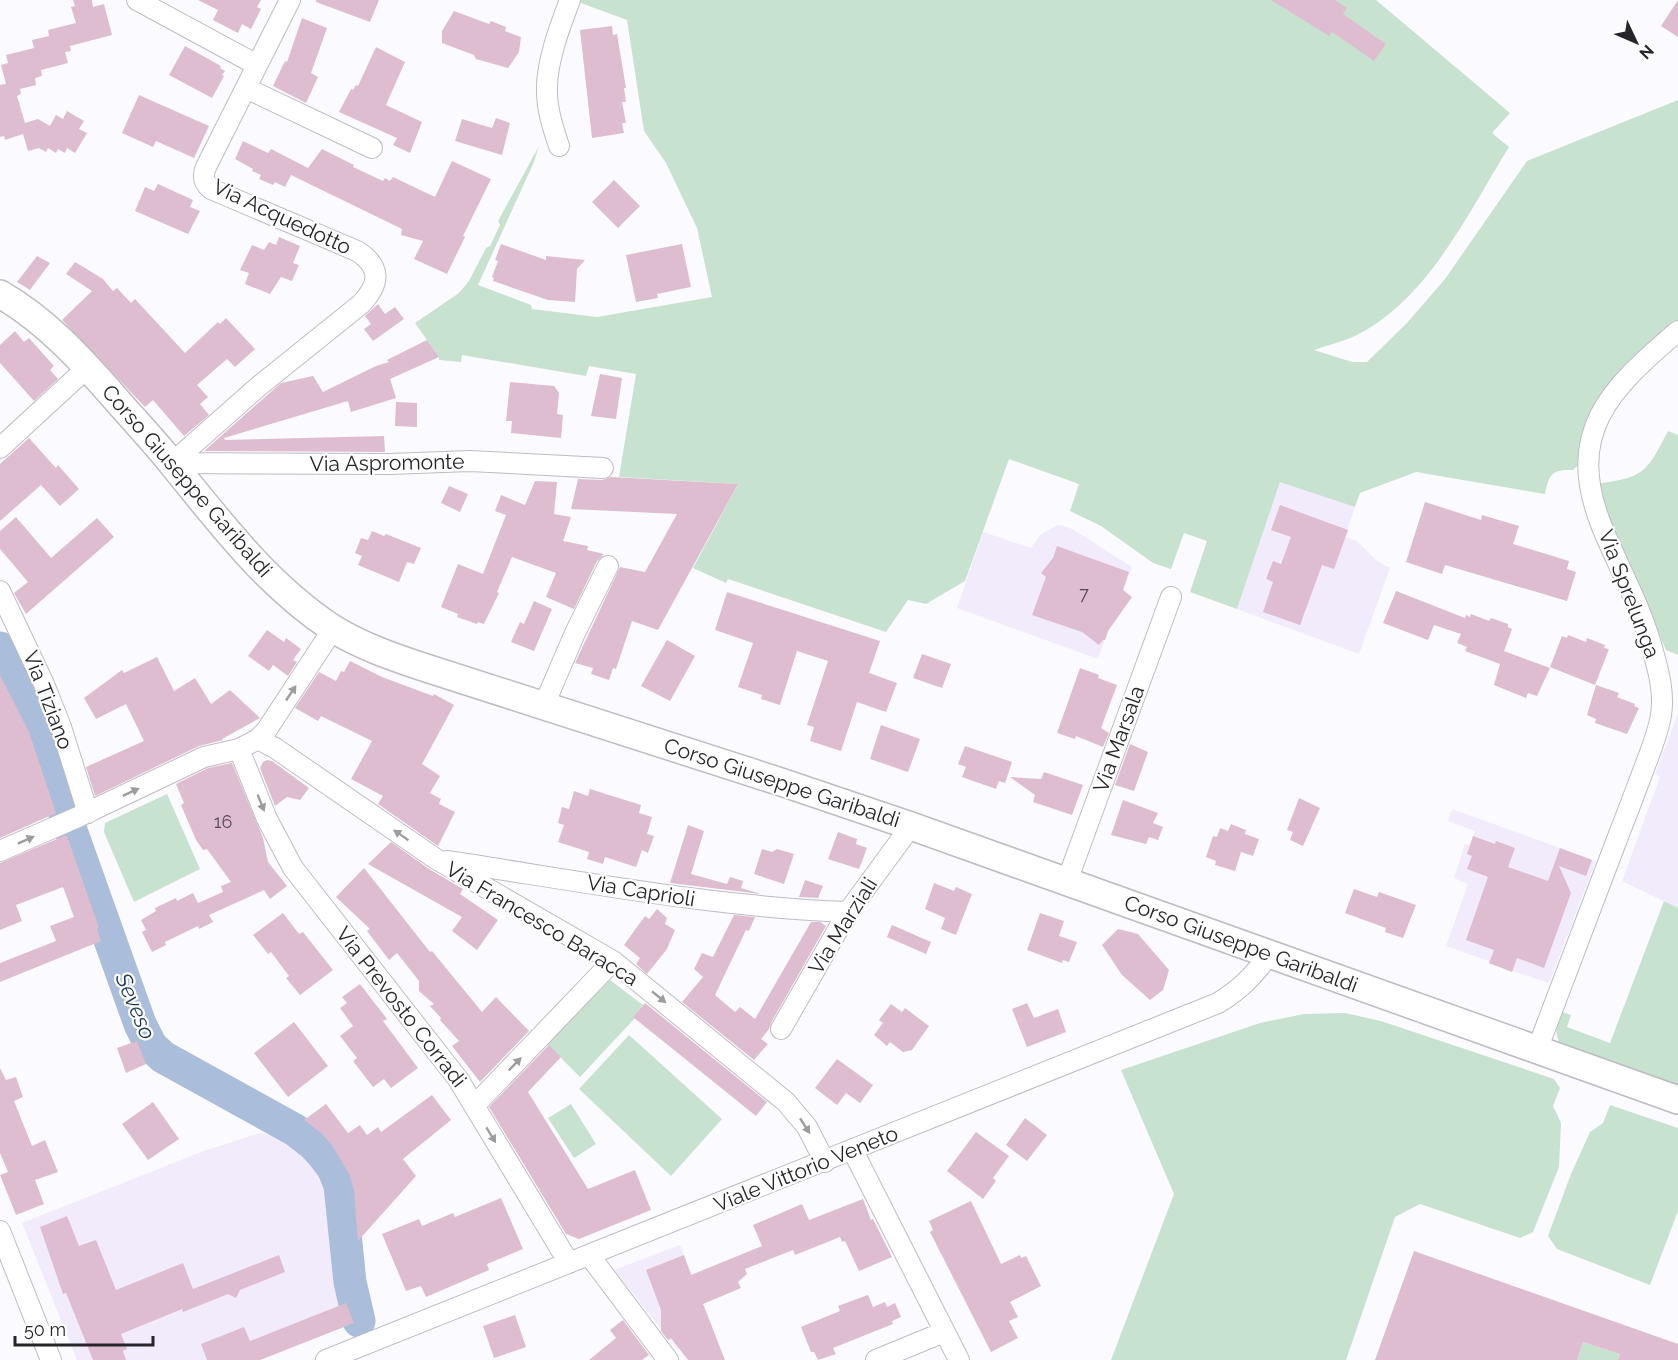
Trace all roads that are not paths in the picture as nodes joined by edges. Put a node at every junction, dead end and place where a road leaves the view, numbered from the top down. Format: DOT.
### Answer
graph roads {
  1 [pos="137,0"];
  2 [pos="290,0"];
  3 [pos="570,0"];
  4 [pos="257,65"];
  5 [pos="246,88"];
  6 [pos="559,146"];
  7 [pos="372,148"];
  8 [pos="0,294"];
  9 [pos="1678,331"];
  10 [pos="88,367"];
  11 [pos="0,448"];
  12 [pos="172,463"];
  13 [pos="603,468"];
  14 [pos="608,566"];
  15 [pos="0,591"];
  16 [pos="1171,597"];
  17 [pos="333,629"];
  18 [pos="544,705"];
  19 [pos="258,739"];
  20 [pos="239,749"];
  21 [pos="83,815"];
  22 [pos="911,826"];
  23 [pos="0,851"];
  24 [pos="436,859"];
  25 [pos="1067,881"];
  26 [pos="848,912"];
  27 [pos="1270,954"];
  28 [pos="613,961"];
  29 [pos="781,1029"];
  30 [pos="1537,1050"];
  31 [pos="1678,1100"];
  32 [pos="474,1106"];
  33 [pos="853,1151"];
  34 [pos="825,1162"];
  35 [pos="0,1231"];
  36 [pos="589,1255"];
  37 [pos="568,1263"];
  38 [pos="945,1332"];
  39 [pos="663,1358"];
  40 [pos="47,1359"];
  41 [pos="326,1360"];
  42 [pos="876,1360"];
  43 [pos="958,1360"];
  1 -- 4 [label="street"];
  2 -- 4 [label="street, Via Acquedotto"];
  3 -- 6 [label="street"];
  4 -- 5 [label="street, Via Acquedotto"];
  5 -- 7 [label="street"];
  5 -- 12 [label="street, Via Acquedotto"];
  8 -- 10 [label="main road, Corso Giuseppe Garibaldi"];
  9 -- 30 [label="street, Via Sprelunga"];
  10 -- 11 [label="street"];
  10 -- 12 [label="main road, Corso Giuseppe Garibaldi"];
  12 -- 13 [label="street, Via Aspromonte"];
  12 -- 17 [label="main road, Corso Giuseppe Garibaldi"];
  14 -- 18 [label="street"];
  15 -- 21 [label="street, Via Tiziano"];
  16 -- 25 [label="street, Via Marsala"];
  17 -- 18 [label="main road, Corso Giuseppe Garibaldi"];
  19 -- 17 [label="street, one-way"];
  18 -- 22 [label="main road, Corso Giuseppe Garibaldi"];
  19 -- 20 [label="street"];
  24 -- 19 [label="street, Via Francesco Baracca, one-way"];
  21 -- 20 [label="street, one-way"];
  20 -- 32 [label="street, Via Prevosto Corradi, one-way"];
  23 -- 21 [label="street, one-way"];
  22 -- 25 [label="main road, Corso Giuseppe Garibaldi"];
  22 -- 26 [label="street, Via Marziali"];
  24 -- 26 [label="street, Via Caprioli"];
  24 -- 28 [label="street, Via Francesco Baracca"];
  25 -- 27 [label="main road, Corso Giuseppe Garibaldi"];
  26 -- 29 [label="street, Via Marziali"];
  27 -- 30 [label="main road, Corso Giuseppe Garibaldi"];
  27 -- 33 [label="street, Viale Vittorio Veneto"];
  32 -- 28 [label="street, one-way"];
  28 -- 34 [label="street, Via Francesco Baracca, one-way"];
  30 -- 31 [label="main road, Corso Giuseppe Garibaldi"];
  32 -- 37 [label="street, Via Prevosto Corradi, one-way"];
  33 -- 34 [label="street, Viale Vittorio Veneto"];
  33 -- 38 [label="street"];
  34 -- 36 [label="street, Viale Vittorio Veneto"];
  35 -- 40 [label="street"];
  36 -- 37 [label="street, Viale Vittorio Veneto"];
  36 -- 39 [label="street"];
  37 -- 41 [label="street, Viale Vittorio Veneto"];
  38 -- 42 [label="street"];
  38 -- 43 [label="street"];
}
